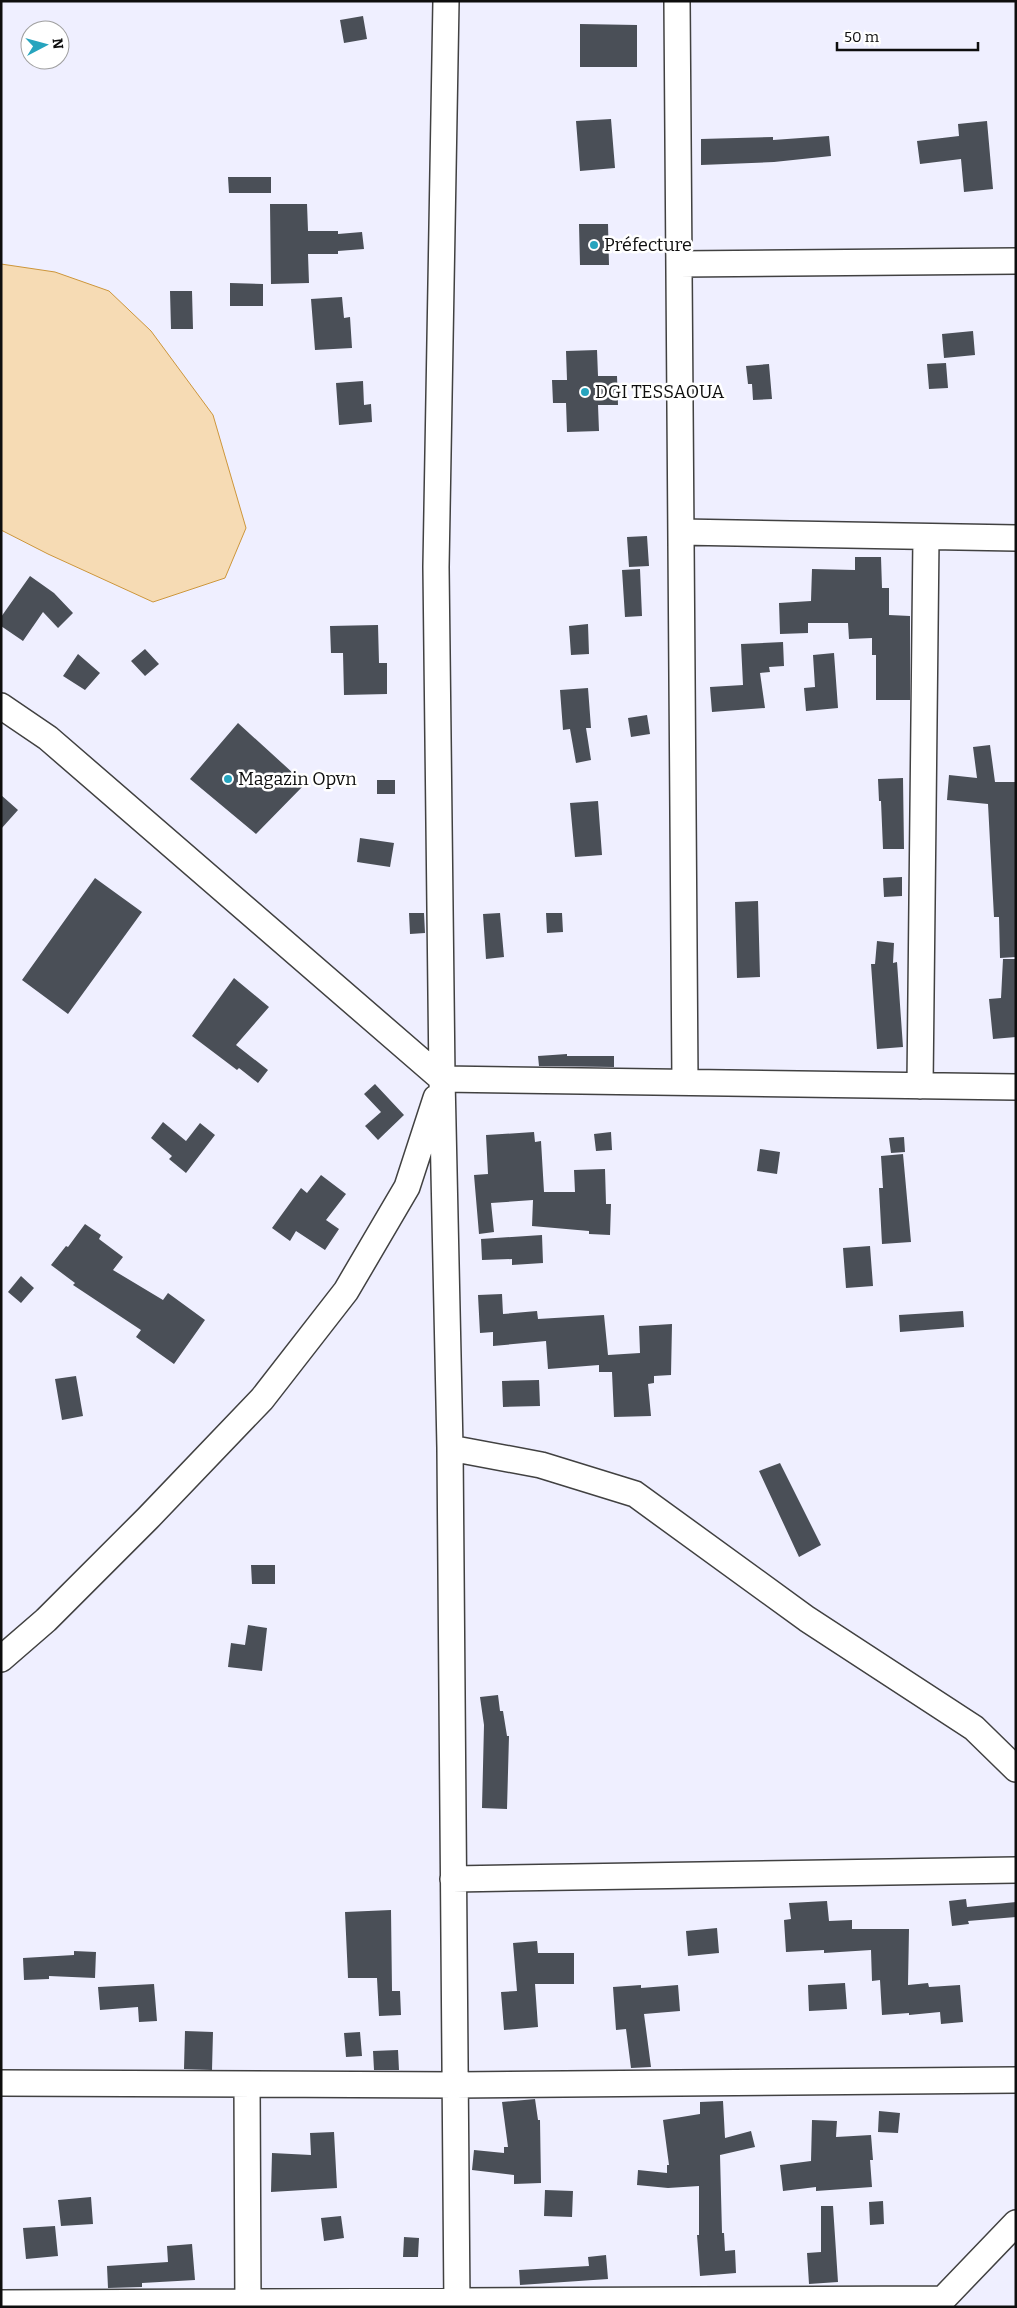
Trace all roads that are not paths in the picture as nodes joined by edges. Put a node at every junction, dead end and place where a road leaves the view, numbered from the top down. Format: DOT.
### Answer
graph roads {
  1 [pos="446,1"];
  2 [pos="677,1"];
  3 [pos="1016,262"];
  4 [pos="679,264"];
  5 [pos="681,532"];
  6 [pos="926,537"];
  7 [pos="1016,538"];
  8 [pos="1,706"];
  9 [pos="442,1079"];
  10 [pos="685,1082"];
  11 [pos="920,1086"];
  12 [pos="1016,1087"];
  13 [pos="450,1448"];
  14 [pos="1,1659"];
  15 [pos="1016,1769"];
  16 [pos="1016,1870"];
  17 [pos="453,1880"];
  18 [pos="1016,2080"];
  19 [pos="1,2083"];
  20 [pos="247,2084"];
  21 [pos="455,2085"];
  22 [pos="1016,2223"];
  23 [pos="1,2303"];
  24 [pos="248,2304"];
  25 [pos="457,2304"];
  1 -- 9 [label="street"];
  2 -- 4 [label="street"];
  3 -- 4 [label="street"];
  4 -- 5 [label="street"];
  5 -- 6 [label="street"];
  5 -- 10 [label="street"];
  6 -- 7 [label="street"];
  6 -- 11 [label="street"];
  8 -- 9 [label="street"];
  9 -- 10 [label="street"];
  9 -- 13 [label="street"];
  9 -- 14 [label="street"];
  10 -- 11 [label="street"];
  11 -- 12 [label="street"];
  13 -- 15 [label="street"];
  13 -- 17 [label="street"];
  16 -- 17 [label="street"];
  17 -- 21 [label="street"];
  18 -- 21 [label="street"];
  19 -- 20 [label="street"];
  20 -- 21 [label="street"];
  20 -- 24 [label="street"];
  21 -- 25 [label="street"];
  22 -- 25 [label="street"];
  23 -- 24 [label="street"];
  24 -- 25 [label="street"];
}
